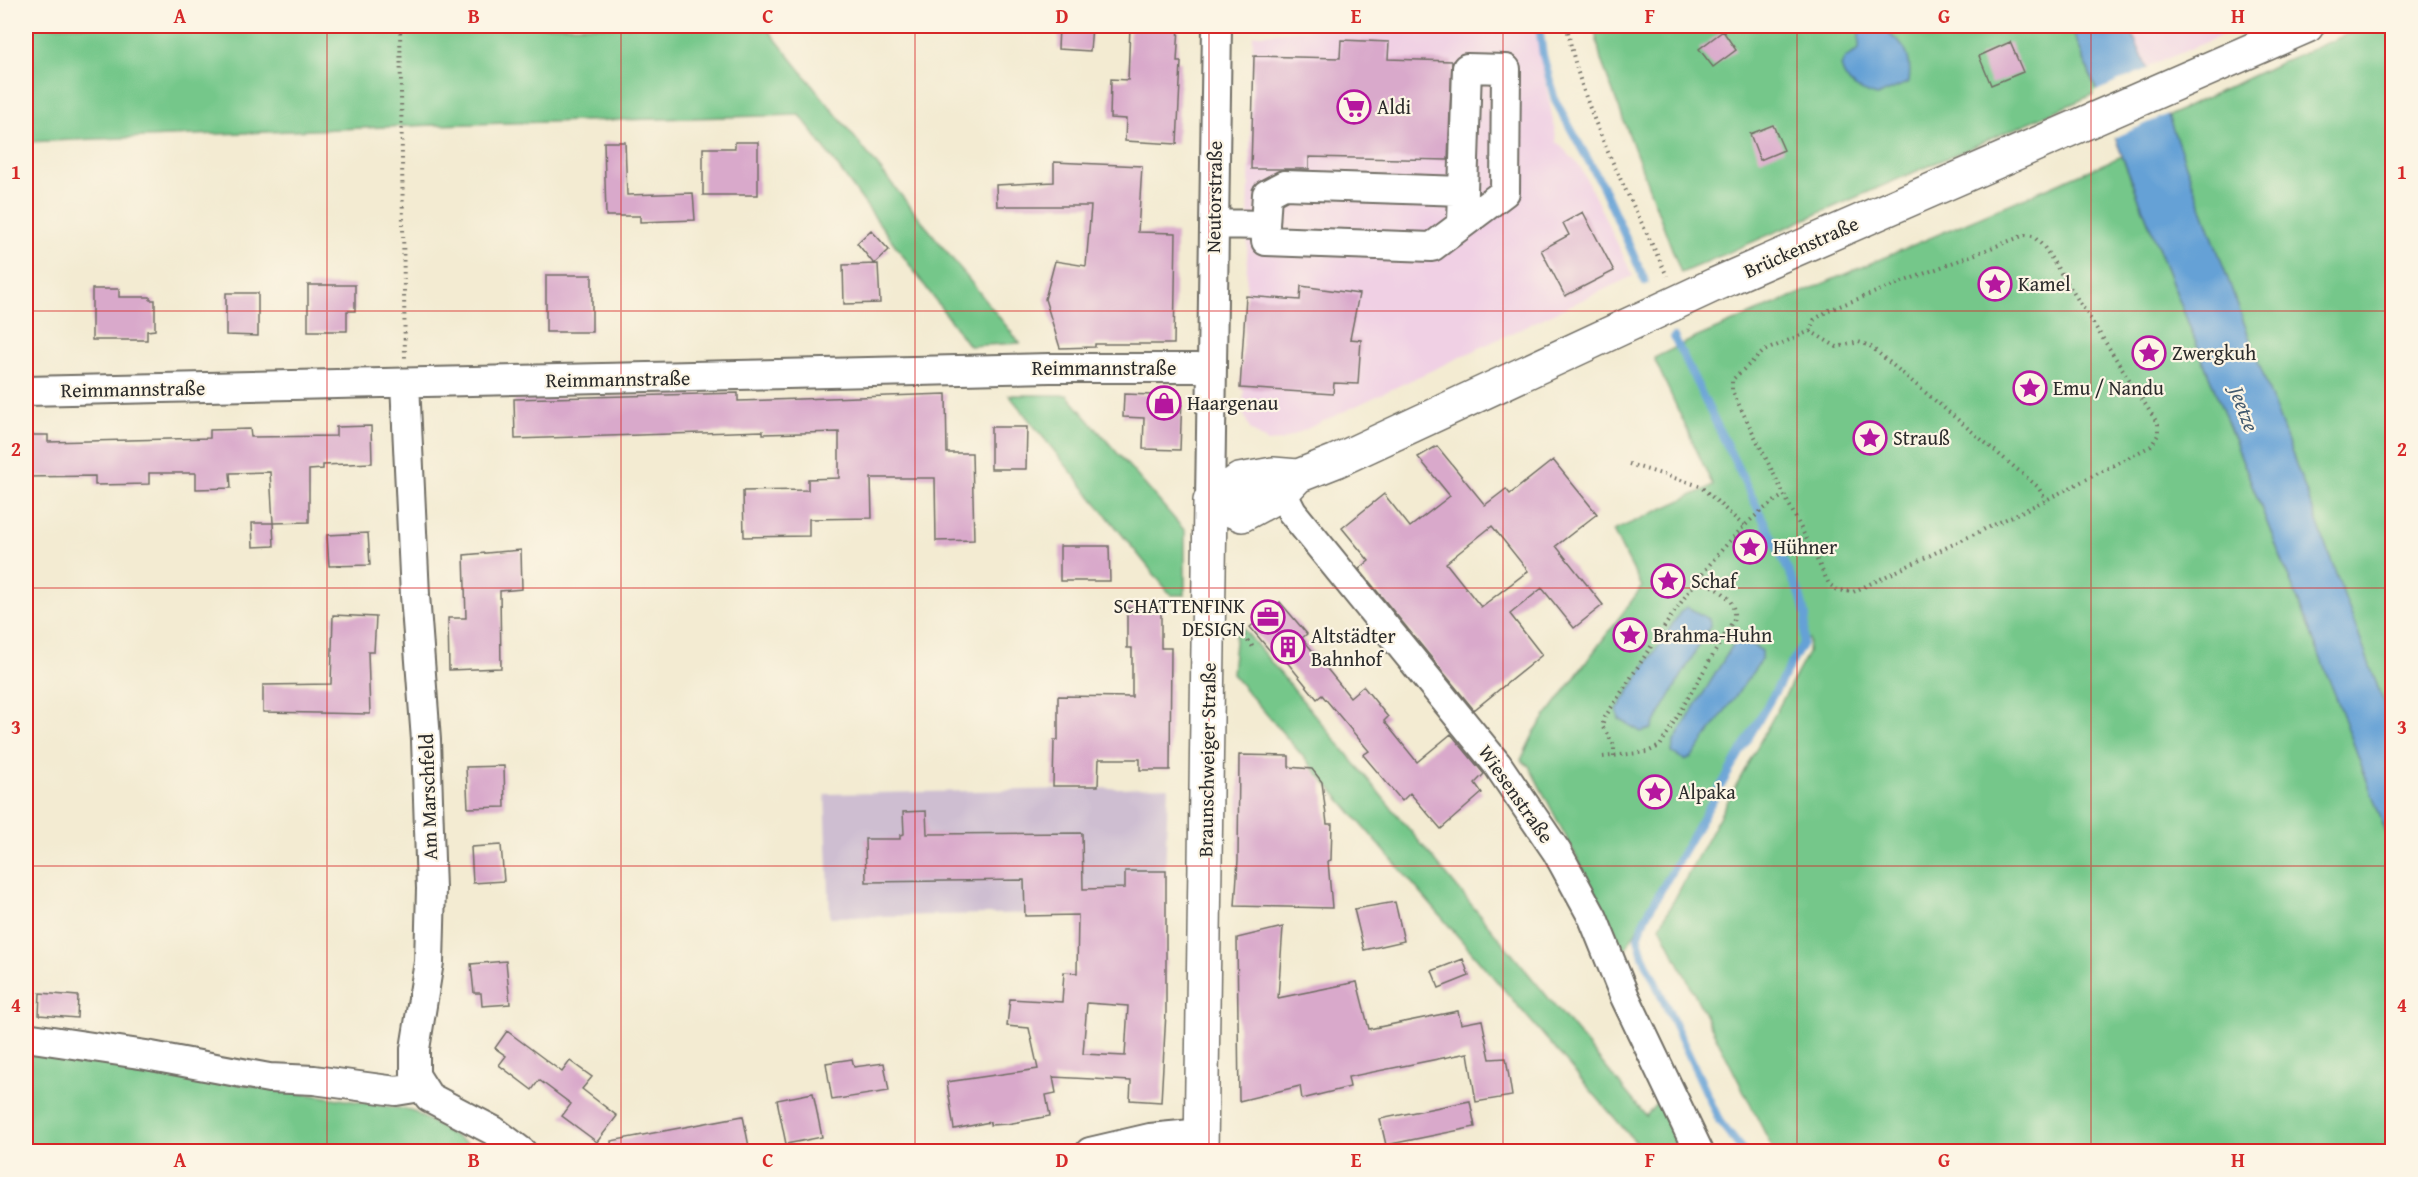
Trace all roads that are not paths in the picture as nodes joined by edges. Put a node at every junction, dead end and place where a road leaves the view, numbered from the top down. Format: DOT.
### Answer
graph roads {
  1 [pos="1216,26"];
  2 [pos="2307,26"];
  3 [pos="1462,191"];
  4 [pos="1462,222"];
  5 [pos="1214,224"];
  6 [pos="1265,225"];
  7 [pos="1211,368"];
  8 [pos="405,383"];
  9 [pos="26,391"];
  10 [pos="1284,481"];
  11 [pos="1210,501"];
  12 [pos="26,1037"];
  13 [pos="421,1087"];
  14 [pos="1202,1142"];
  15 [pos="522,1152"];
  16 [pos="1090,1152"];
  17 [pos="1699,1152"];
  1 -- 5 [label="street, Neutorstraße"];
  2 -- 10 [label="main road, Brückenstraße"];
  3 -- 4 [label="street"];
  3 -- 4 [label="street"];
  3 -- 6 [label="street"];
  4 -- 6 [label="street"];
  5 -- 6 [label="street"];
  5 -- 7 [label="street, Neutorstraße"];
  7 -- 8 [label="street, Reimmannstraße"];
  7 -- 11 [label="street, Braunschweiger Straße"];
  8 -- 9 [label="street, Reimmannstraße"];
  8 -- 13 [label="street, Am Marschfeld"];
  10 -- 11 [label="main road, Brückenstraße"];
  10 -- 17 [label="street, Wiesenstraße"];
  11 -- 14 [label="main road, Braunschweiger Straße"];
  12 -- 13 [label="street"];
  13 -- 15 [label="street"];
  14 -- 16 [label="street"];
}
